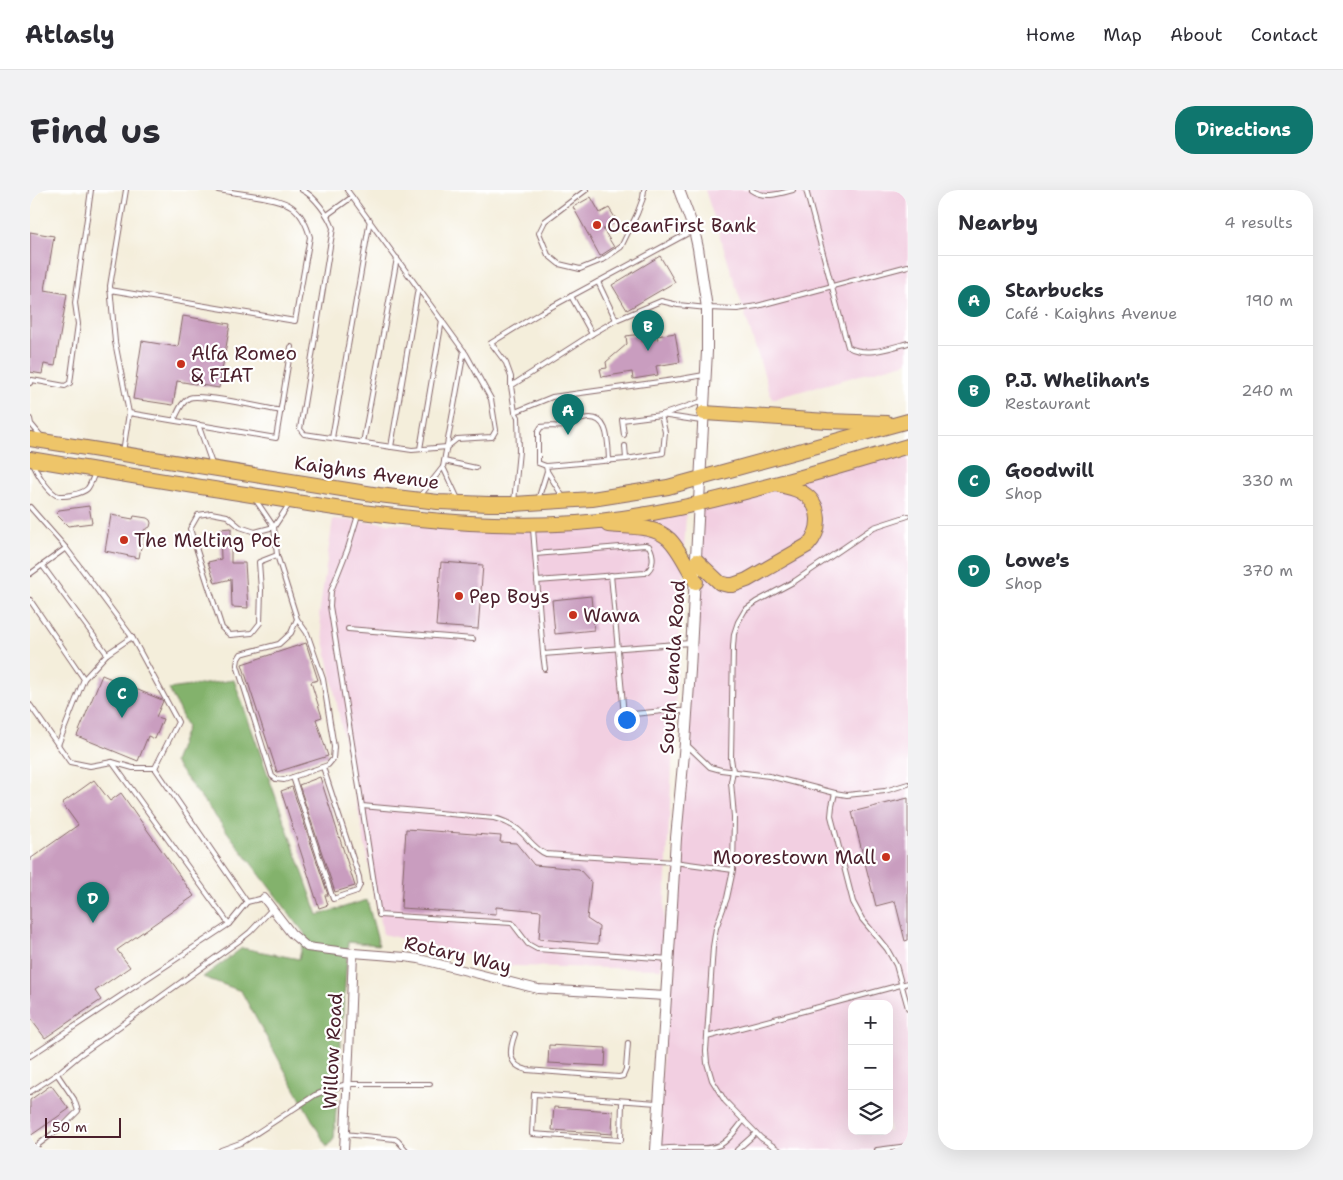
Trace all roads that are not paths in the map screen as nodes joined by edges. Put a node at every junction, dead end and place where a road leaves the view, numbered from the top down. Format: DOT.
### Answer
graph roads {
  1 [pos="91,190"];
  2 [pos="126,190"];
  3 [pos="218,190"];
  4 [pos="302,190"];
  5 [pos="347,190"];
  6 [pos="586,190"];
  7 [pos="644,190"];
  8 [pos="680,190"];
  9 [pos="751,190"];
  10 [pos="794,190"];
  11 [pos="806,190"];
  12 [pos="352,197"];
  13 [pos="327,216"];
  14 [pos="370,220"];
  15 [pos="694,230"];
  16 [pos="397,257"];
  17 [pos="908,266"];
  18 [pos="598,282"];
  19 [pos="832,285"];
  20 [pos="418,288"];
  21 [pos="110,290"];
  22 [pos="571,296"];
  23 [pos="707,308"];
  24 [pos="442,320"];
  25 [pos="616,320"];
  26 [pos="592,334"];
  27 [pos="908,343"];
  28 [pos="291,347"];
  29 [pos="464,352"];
  30 [pos="707,374"];
  31 [pos="31,381"];
  32 [pos="511,386"];
  33 [pos="281,411"];
  34 [pos="515,412"];
  35 [pos="704,412"];
  36 [pos="129,413"];
  37 [pos="661,415"];
  38 [pos="30,419"];
  39 [pos="174,420"];
  40 [pos="904,422"];
  41 [pos="198,424"];
  42 [pos="624,435"];
  43 [pos="332,438"];
  44 [pos="30,439"];
  45 [pos="46,441"];
  46 [pos="363,443"];
  47 [pos="625,446"];
  48 [pos="908,446"];
  49 [pos="391,447"];
  50 [pos="447,447"];
  51 [pos="420,449"];
  52 [pos="122,454"];
  53 [pos="30,459"];
  54 [pos="626,460"];
  55 [pos="444,461"];
  56 [pos="609,461"];
  57 [pos="443,466"];
  58 [pos="476,468"];
  59 [pos="547,468"];
  60 [pos="214,469"];
  61 [pos="96,470"];
  62 [pos="701,479"];
  63 [pos="776,484"];
  64 [pos="252,495"];
  65 [pos="417,500"];
  66 [pos="565,501"];
  67 [pos="291,502"];
  68 [pos="537,502"];
  69 [pos="460,503"];
  70 [pos="514,504"];
  71 [pos="700,504"];
  72 [pos="30,507"];
  73 [pos="358,513"];
  74 [pos="908,516"];
  75 [pos="578,523"];
  76 [pos="532,525"];
  77 [pos="274,528"];
  78 [pos="66,548"];
  79 [pos="535,554"];
  80 [pos="277,555"];
  81 [pos="697,562"];
  82 [pos="42,565"];
  83 [pos="30,574"];
  84 [pos="611,575"];
  85 [pos="537,581"];
  86 [pos="696,582"];
  87 [pos="30,600"];
  88 [pos="297,619"];
  89 [pos="348,629"];
  90 [pos="132,637"];
  91 [pos="473,639"];
  92 [pos="692,643"];
  93 [pos="618,648"];
  94 [pos="107,654"];
  95 [pos="543,654"];
  96 [pos="545,669"];
  97 [pos="84,679"];
  98 [pos="30,705"];
  99 [pos="688,712"];
  100 [pos="685,743"];
  101 [pos="58,745"];
  102 [pos="112,762"];
  103 [pos="323,767"];
  104 [pos="155,768"];
  105 [pos="733,771"];
  106 [pos="293,777"];
  107 [pos="908,784"];
  108 [pos="834,793"];
  109 [pos="362,806"];
  110 [pos="674,862"];
  111 [pos="734,870"];
  112 [pos="264,898"];
  113 [pos="247,902"];
  114 [pos="272,908"];
  115 [pos="229,924"];
  116 [pos="353,953"];
  117 [pos="669,959"];
  118 [pos="908,982"];
  119 [pos="902,984"];
  120 [pos="666,996"];
  121 [pos="908,1008"];
  122 [pos="515,1034"];
  123 [pos="707,1037"];
  124 [pos="628,1043"];
  125 [pos="30,1056"];
  126 [pos="57,1074"];
  127 [pos="347,1084"];
  128 [pos="430,1084"];
  129 [pos="30,1092"];
  130 [pos="622,1101"];
  131 [pos="659,1103"];
  132 [pos="744,1120"];
  133 [pos="756,1133"];
  134 [pos="344,1134"];
  135 [pos="908,1146"];
  136 [pos="30,1150"];
  137 [pos="220,1150"];
  138 [pos="344,1150"];
  139 [pos="406,1150"];
  140 [pos="657,1150"];
  141 [pos="737,1150"];
  142 [pos="780,1150"];
  143 [pos="877,1150"];
  1 -- 31 [label="lane"];
  2 -- 21 [label="lane"];
  3 -- 21 [label="lane"];
  4 -- 13 [label="lane"];
  5 -- 12 [label="lane"];
  6 -- 7 [label="lane"];
  8 -- 15 [label="street, South Lenola Road"];
  9 -- 10 [label="lane"];
  11 -- 19 [label="lane"];
  12 -- 13 [label="lane"];
  12 -- 14 [label="lane"];
  13 -- 43 [label="lane"];
  14 -- 16 [label="lane"];
  14 -- 43 [label="lane"];
  15 -- 18 [label="lane"];
  15 -- 23 [label="street, South Lenola Road"];
  16 -- 20 [label="lane"];
  16 -- 46 [label="lane"];
  17 -- 19 [label="lane"];
  18 -- 22 [label="lane"];
  18 -- 25 [label="lane"];
  19 -- 23 [label="lane"];
  19 -- 27 [label="lane"];
  20 -- 24 [label="lane"];
  20 -- 49 [label="lane"];
  21 -- 36 [label="lane"];
  22 -- 26 [label="lane"];
  22 -- 32 [label="lane"];
  23 -- 25 [label="lane"];
  23 -- 30 [label="street, South Lenola Road"];
  24 -- 29 [label="lane"];
  24 -- 51 [label="lane"];
  25 -- 26 [label="lane"];
  26 -- 32 [label="lane"];
  28 -- 33 [label="lane"];
  29 -- 50 [label="lane"];
  29 -- 50 [label="lane"];
  30 -- 34 [label="lane"];
  30 -- 35 [label="street, South Lenola Road"];
  32 -- 34 [label="lane"];
  33 -- 39 [label="lane"];
  33 -- 41 [label="lane"];
  34 -- 70 [label="lane"];
  35 -- 37 [label="lane"];
  35 -- 37 [label="lane"];
  35 -- 40 [label="highway"];
  35 -- 62 [label="street, South Lenola Road"];
  36 -- 39 [label="lane"];
  36 -- 52 [label="lane"];
  37 -- 42 [label="lane"];
  37 -- 54 [label="lane"];
  38 -- 45 [label="lane"];
  39 -- 41 [label="lane"];
  40 -- 62 [label="highway, Kaighns Avenue"];
  41 -- 60 [label="lane"];
  43 -- 46 [label="lane"];
  44 -- 45 [label="highway, Kaighns Avenue"];
  45 -- 52 [label="highway, Kaighns Avenue"];
  46 -- 49 [label="lane"];
  47 -- 54 [label="lane"];
  48 -- 63 [label="highway"];
  49 -- 51 [label="lane"];
  50 -- 51 [label="lane"];
  50 -- 55 [label="lane"];
  52 -- 60 [label="highway, Kaighns Avenue"];
  53 -- 61 [label="highway, Kaighns Avenue"];
  53 -- 61 [label="lane"];
  54 -- 56 [label="lane"];
  55 -- 57 [label="lane"];
  55 -- 58 [label="lane"];
  56 -- 59 [label="lane"];
  56 -- 59 [label="lane"];
  57 -- 65 [label="lane"];
  57 -- 69 [label="lane"];
  59 -- 66 [label="lane"];
  59 -- 68 [label="lane"];
  60 -- 65 [label="highway, Kaighns Avenue"];
  61 -- 64 [label="highway, Kaighns Avenue"];
  62 -- 66 [label="highway, Kaighns Avenue"];
  62 -- 71 [label="street, South Lenola Road"];
  63 -- 71 [label="highway"];
  63 -- 81 [label="highway"];
  64 -- 67 [label="highway, Kaighns Avenue"];
  64 -- 77 [label="lane"];
  65 -- 69 [label="highway, Kaighns Avenue"];
  66 -- 68 [label="highway, Kaighns Avenue"];
  67 -- 73 [label="highway, Kaighns Avenue"];
  67 -- 77 [label="lane"];
  68 -- 70 [label="highway, Kaighns Avenue"];
  69 -- 70 [label="highway, Kaighns Avenue"];
  71 -- 75 [label="highway, Kaighns Avenue"];
  71 -- 81 [label="street, South Lenola Road"];
  72 -- 78 [label="lane"];
  73 -- 76 [label="highway, Kaighns Avenue"];
  73 -- 109 [label="lane"];
  74 -- 105 [label="lane"];
  75 -- 76 [label="highway, Kaighns Avenue"];
  75 -- 86 [label="highway"];
  76 -- 79 [label="lane"];
  77 -- 80 [label="lane"];
  77 -- 80 [label="lane"];
  78 -- 82 [label="lane"];
  78 -- 90 [label="lane"];
  79 -- 84 [label="lane"];
  79 -- 85 [label="lane"];
  80 -- 88 [label="lane"];
  81 -- 86 [label="street, South Lenola Road"];
  82 -- 83 [label="lane"];
  82 -- 94 [label="lane"];
  84 -- 85 [label="lane"];
  84 -- 93 [label="lane"];
  85 -- 95 [label="lane"];
  86 -- 92 [label="street, South Lenola Road"];
  87 -- 97 [label="lane"];
  88 -- 103 [label="lane"];
  88 -- 106 [label="lane"];
  89 -- 91 [label="lane"];
  90 -- 94 [label="lane"];
  90 -- 104 [label="lane"];
  92 -- 93 [label="lane"];
  92 -- 99 [label="street, South Lenola Road"];
  93 -- 95 [label="lane"];
  93 -- 99 [label="lane"];
  94 -- 97 [label="lane"];
  95 -- 96 [label="lane"];
  97 -- 101 [label="lane"];
  98 -- 101 [label="lane"];
  99 -- 100 [label="street, South Lenola Road"];
  100 -- 105 [label="lane"];
  100 -- 110 [label="street, South Lenola Road"];
  101 -- 102 [label="lane"];
  102 -- 104 [label="lane"];
  102 -- 115 [label="lane"];
  103 -- 106 [label="lane"];
  103 -- 106 [label="lane"];
  104 -- 113 [label="lane"];
  105 -- 108 [label="lane"];
  105 -- 111 [label="lane"];
  107 -- 108 [label="lane"];
  108 -- 119 [label="lane"];
  109 -- 110 [label="lane"];
  109 -- 117 [label="lane"];
  110 -- 111 [label="lane"];
  110 -- 117 [label="street, South Lenola Road"];
  111 -- 123 [label="lane"];
  112 -- 113 [label="lane"];
  112 -- 114 [label="street, Rotary Way"];
  113 -- 115 [label="lane"];
  114 -- 116 [label="street, Rotary Way"];
  114 -- 126 [label="lane"];
  115 -- 125 [label="lane"];
  116 -- 120 [label="street, Rotary Way"];
  116 -- 127 [label="street, Willow Road"];
  117 -- 120 [label="street, South Lenola Road"];
  118 -- 119 [label="lane"];
  119 -- 121 [label="lane"];
  119 -- 123 [label="lane"];
  120 -- 131 [label="street, South Lenola Road"];
  122 -- 124 [label="lane"];
  123 -- 132 [label="lane"];
  126 -- 129 [label="lane"];
  126 -- 136 [label="lane"];
  127 -- 128 [label="lane"];
  127 -- 134 [label="street, Willow Road"];
  127 -- 137 [label="lane"];
  130 -- 130 [label="lane"];
  130 -- 131 [label="lane"];
  131 -- 140 [label="street, South Lenola Road"];
  132 -- 133 [label="lane"];
  132 -- 140 [label="lane"];
  133 -- 141 [label="lane"];
  133 -- 142 [label="lane"];
  134 -- 138 [label="street, Willow Road"];
  134 -- 139 [label="lane"];
  135 -- 143 [label="lane"];
}
